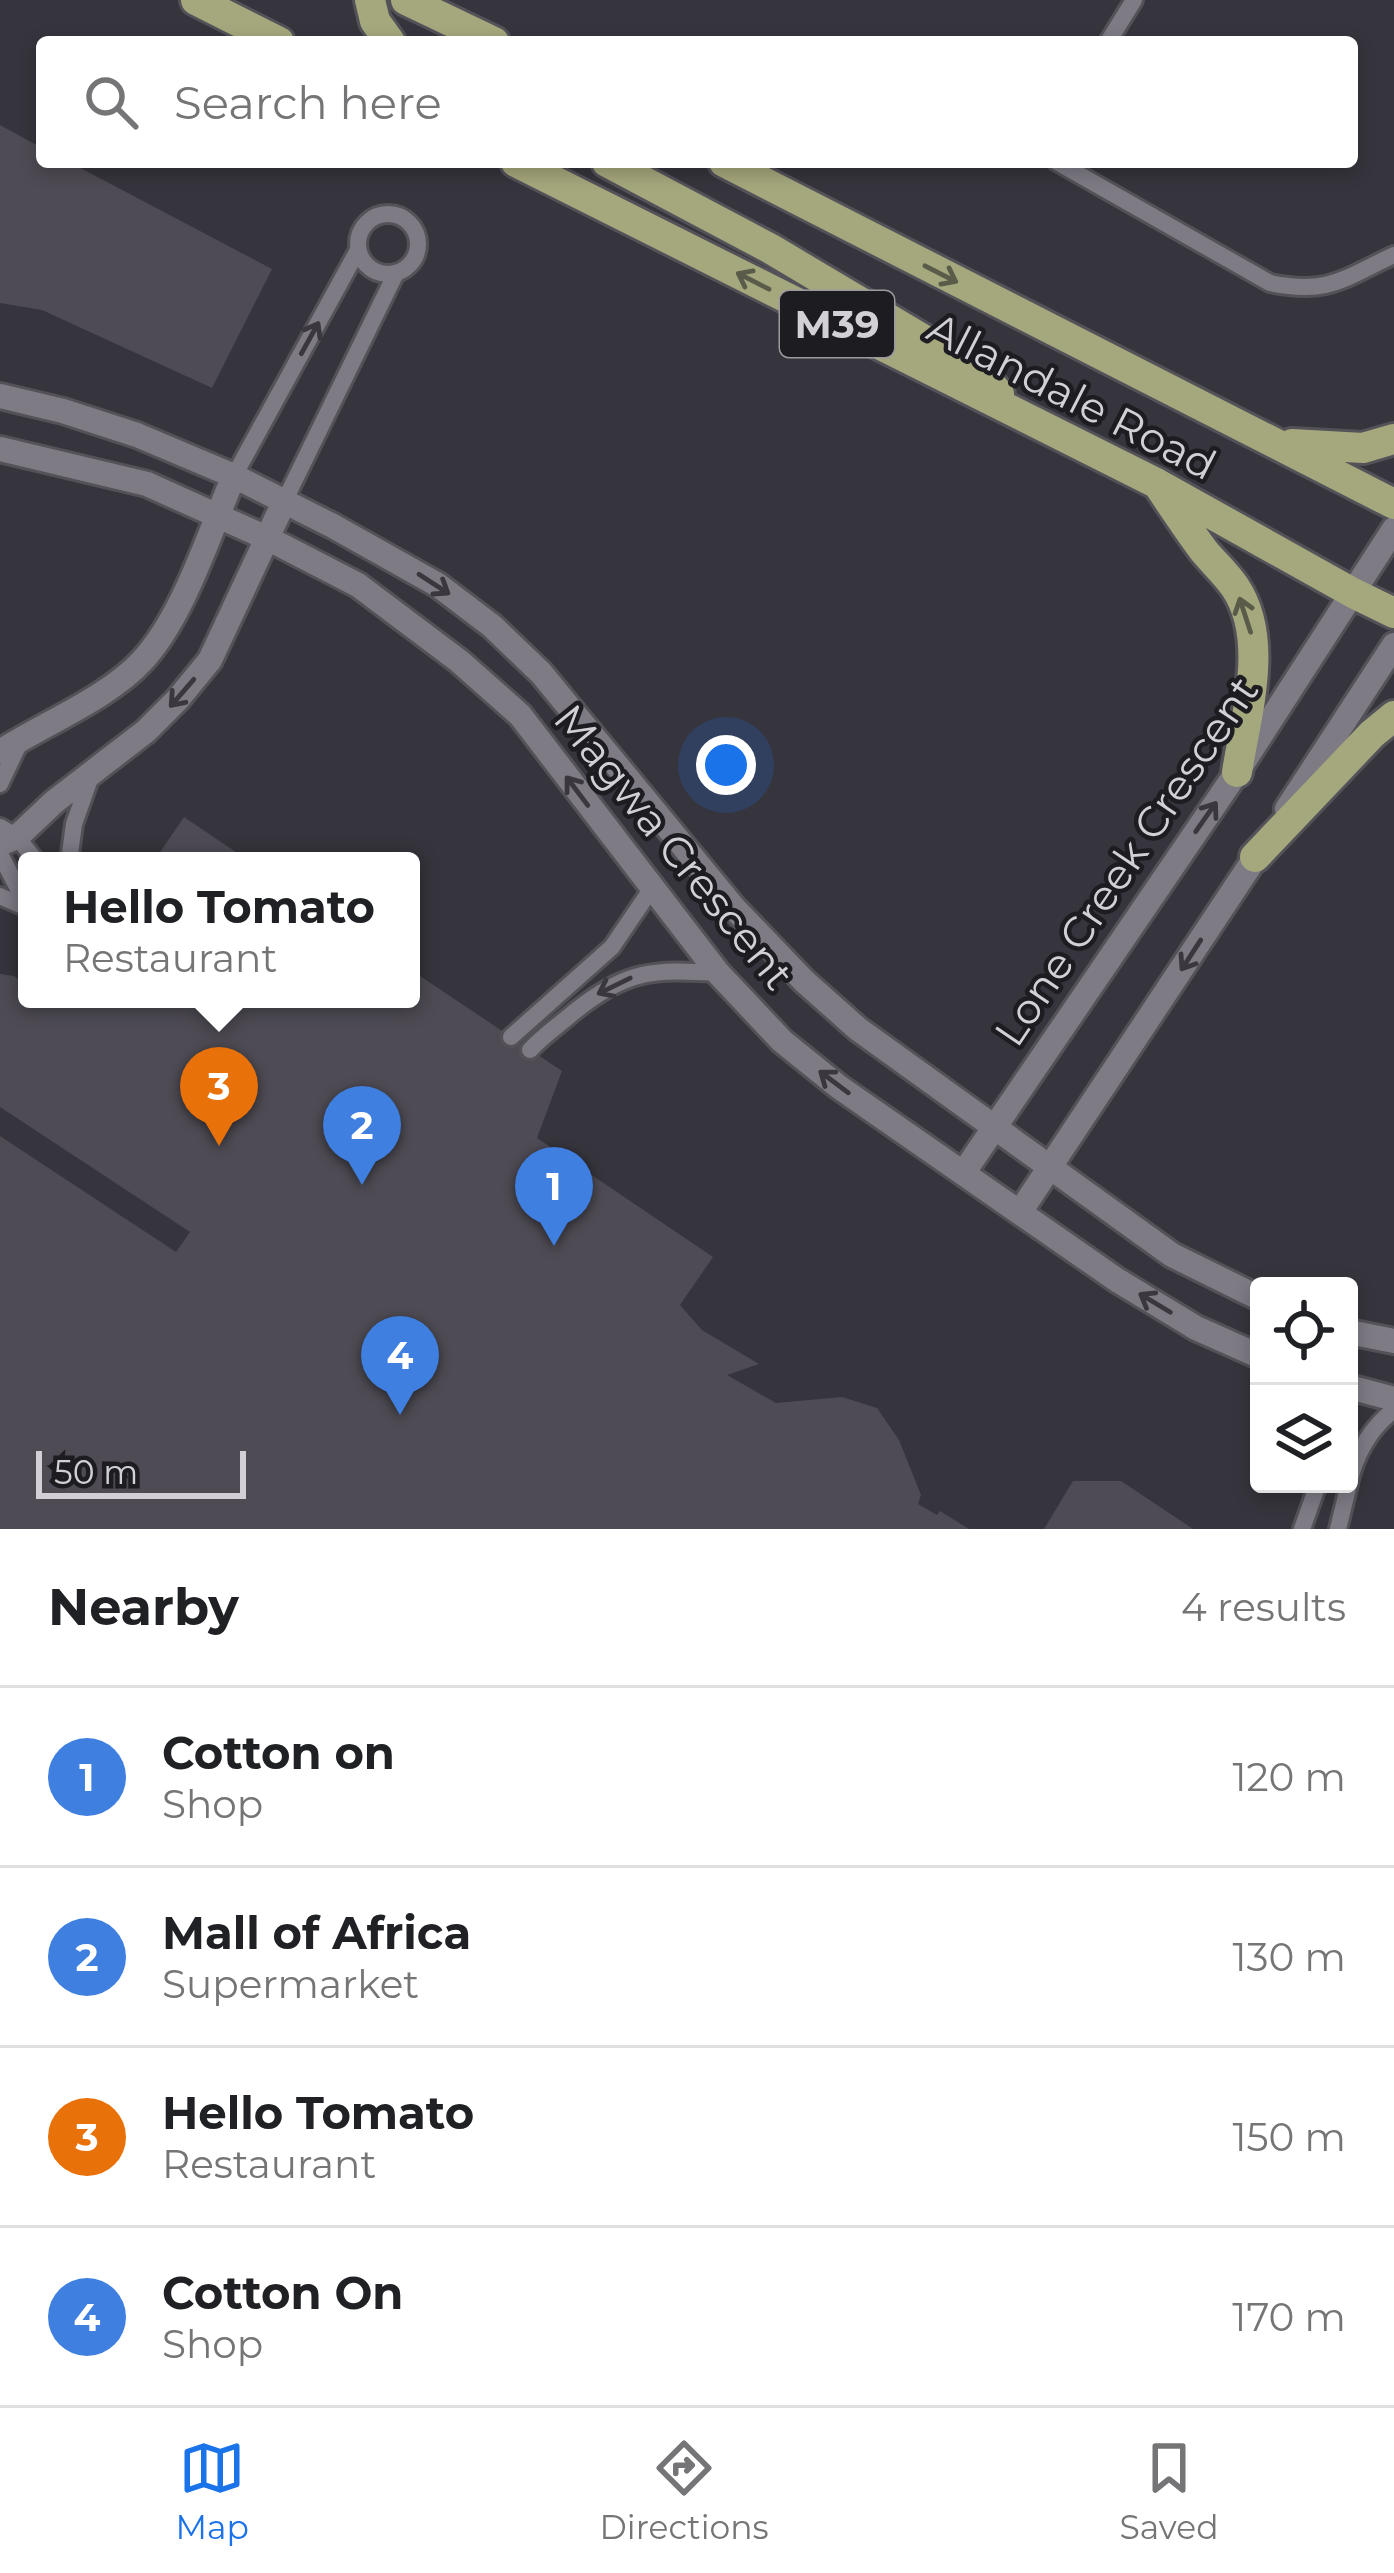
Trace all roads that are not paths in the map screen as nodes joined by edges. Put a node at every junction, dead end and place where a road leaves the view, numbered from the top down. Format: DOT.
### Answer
graph roads {
  1 [pos="196,0"];
  2 [pos="370,0"];
  3 [pos="406,0"];
  4 [pos="465,0"];
  5 [pos="1134,0"];
  6 [pos="267,36"];
  7 [pos="386,36"];
  8 [pos="483,36"];
  9 [pos="492,36"];
  10 [pos="1112,36"];
  11 [pos="528,168"];
  12 [pos="618,168"];
  13 [pos="736,168"];
  14 [pos="1068,168"];
  15 [pos="358,250"];
  16 [pos="1394,255"];
  17 [pos="396,273"];
  18 [pos="0,396"];
  19 [pos="1019,416"];
  20 [pos="1394,440"];
  21 [pos="1274,442"];
  22 [pos="0,449"];
  23 [pos="234,476"];
  24 [pos="1158,484"];
  25 [pos="284,502"];
  26 [pos="1394,504"];
  27 [pos="217,515"];
  28 [pos="1394,530"];
  29 [pos="269,539"];
  30 [pos="1353,593"];
  31 [pos="1394,613"];
  32 [pos="1394,646"];
  33 [pos="1394,716"];
  34 [pos="25,735"];
  35 [pos="0,752"];
  36 [pos="93,770"];
  37 [pos="1237,772"];
  38 [pos="0,784"];
  39 [pos="4,841"];
  40 [pos="70,852"];
  41 [pos="1256,857"];
  42 [pos="18,881"];
  43 [pos="652,888"];
  44 [pos="718,973"];
  45 [pos="511,1037"];
  46 [pos="530,1050"];
  47 [pos="993,1126"];
  48 [pos="1049,1169"];
  49 [pos="964,1172"];
  50 [pos="1020,1212"];
  51 [pos="1250,1294"];
  52 [pos="1358,1334"];
  53 [pos="1394,1341"];
  54 [pos="1250,1352"];
  55 [pos="1358,1389"];
  56 [pos="1394,1399"];
  57 [pos="1394,1410"];
  58 [pos="1358,1454"];
  59 [pos="1315,1493"];
  60 [pos="1347,1493"];
  61 [pos="1302,1529"];
  62 [pos="1338,1529"];
  1 -- 6 [label="main road"];
  2 -- 7 [label="main road"];
  3 -- 8 [label="main road"];
  4 -- 9 [label="main road"];
  5 -- 10 [label="lane"];
  19 -- 11 [label="main road, Allandale Road / M39, one-way"];
  12 -- 19 [label="main road"];
  13 -- 21 [label="main road, Allandale Road / M39, one-way"];
  14 -- 16 [label="lane"];
  15 -- 17 [label="lane"];
  15 -- 17 [label="lane"];
  23 -- 15 [label="lane, one-way"];
  17 -- 25 [label="lane"];
  18 -- 23 [label="street, Magwa Crescent"];
  19 -- 24 [label="main road, Allandale Road / M39"];
  20 -- 21 [label="main road"];
  21 -- 26 [label="main road, Allandale Road / M39"];
  22 -- 27 [label="street, Magwa Crescent"];
  23 -- 25 [label="street, Magwa Crescent"];
  23 -- 27 [label="street"];
  24 -- 30 [label="main road, Allandale Road / M39"];
  37 -- 24 [label="main road, one-way"];
  25 -- 29 [label="street"];
  25 -- 47 [label="street, Magwa Crescent, one-way"];
  27 -- 29 [label="street, Magwa Crescent"];
  27 -- 34 [label="street"];
  28 -- 30 [label="street, Lone Creek Crescent"];
  29 -- 36 [label="street, one-way"];
  43 -- 29 [label="street, Magwa Crescent, one-way"];
  30 -- 31 [label="main road, Allandale Road / M39"];
  30 -- 37 [label="street, Lone Creek Crescent"];
  32 -- 41 [label="street"];
  33 -- 41 [label="main road"];
  34 -- 35 [label="street"];
  34 -- 38 [label="lane"];
  36 -- 39 [label="street"];
  36 -- 40 [label="lane"];
  47 -- 37 [label="street, Lone Creek Crescent, one-way"];
  39 -- 42 [label="lane"];
  41 -- 48 [label="street, one-way"];
  43 -- 44 [label="street, Magwa Crescent"];
  43 -- 45 [label="lane"];
  44 -- 46 [label="lane, one-way"];
  49 -- 44 [label="street, Magwa Crescent, one-way"];
  47 -- 48 [label="street, Magwa Crescent"];
  47 -- 49 [label="street, Lone Creek Crescent"];
  48 -- 50 [label="street"];
  48 -- 51 [label="street, Magwa Crescent"];
  49 -- 50 [label="street, Magwa Crescent"];
  54 -- 50 [label="street, Magwa Crescent, one-way"];
  52 -- 53 [label="street"];
  55 -- 56 [label="street"];
  57 -- 58 [label="lane"];
  59 -- 61 [label="lane"];
  60 -- 62 [label="lane"];
}
